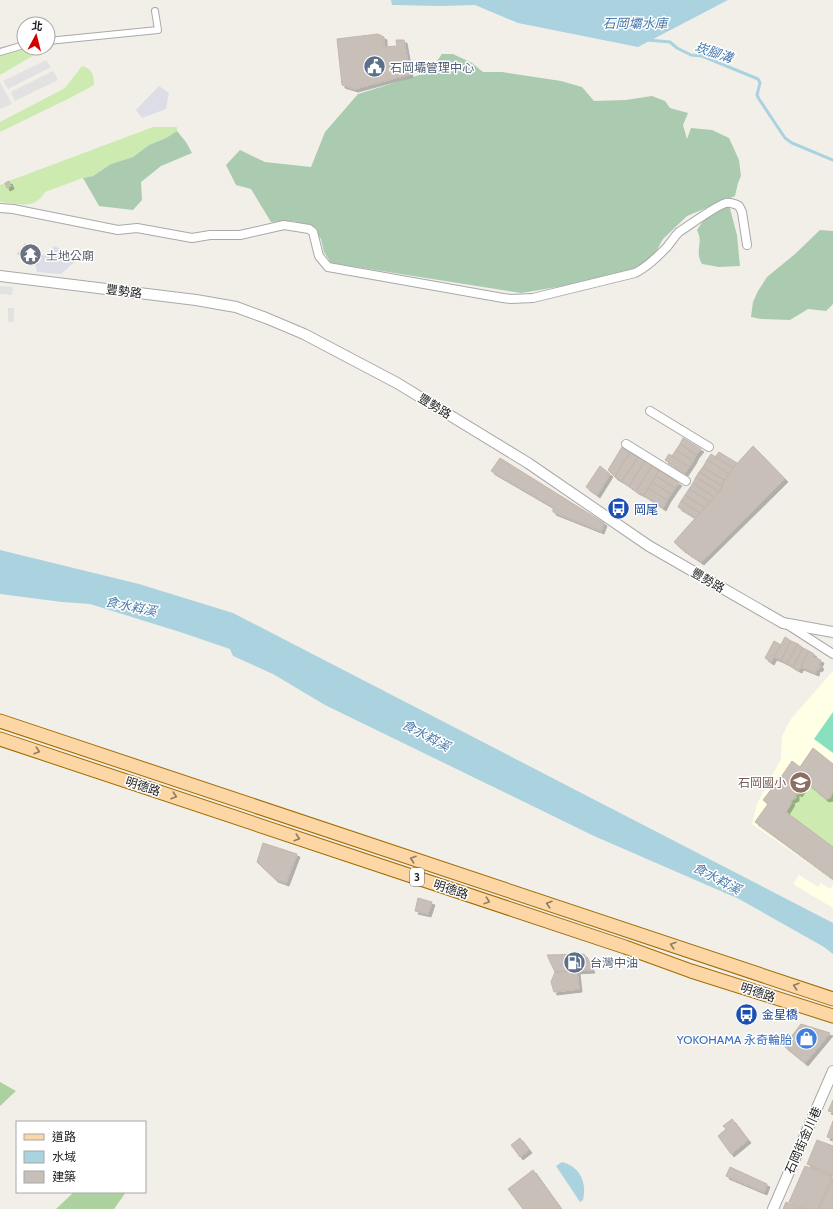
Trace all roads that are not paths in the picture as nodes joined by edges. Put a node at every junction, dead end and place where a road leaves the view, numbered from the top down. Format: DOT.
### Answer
graph roads {
  1 [pos="155,11"];
  2 [pos="56,40"];
  3 [pos="16,47"];
  4 [pos="0,52"];
  5 [pos="0,208"];
  6 [pos="747,245"];
  7 [pos="0,276"];
  8 [pos="650,411"];
  9 [pos="626,444"];
  10 [pos="709,447"];
  11 [pos="686,481"];
  12 [pos="783,622"];
  13 [pos="833,632"];
  14 [pos="833,654"];
  15 [pos="0,722"];
  16 [pos="0,739"];
  17 [pos="530,898"];
  18 [pos="526,914"];
  19 [pos="833,999"];
  20 [pos="833,1016"];
  21 [pos="833,1071"];
  22 [pos="773,1209"];
  1 -- 2 [label="street"];
  3 -- 4 [label="street"];
  5 -- 6 [label="street"];
  7 -- 12 [label="street, 豐勢路"];
  8 -- 10 [label="street"];
  9 -- 11 [label="street"];
  12 -- 13 [label="street, 豐勢路"];
  12 -- 14 [label="street"];
  17 -- 15 [label="main road, 明德路 / 3, one-way"];
  16 -- 18 [label="main road, 明德路 / 3, one-way"];
  17 -- 18 [label="main road"];
  19 -- 17 [label="main road, 明德路 / 3, one-way"];
  18 -- 20 [label="main road, 明德路 / 3"];
  21 -- 22 [label="street, 石岡街金川巷"];
}
